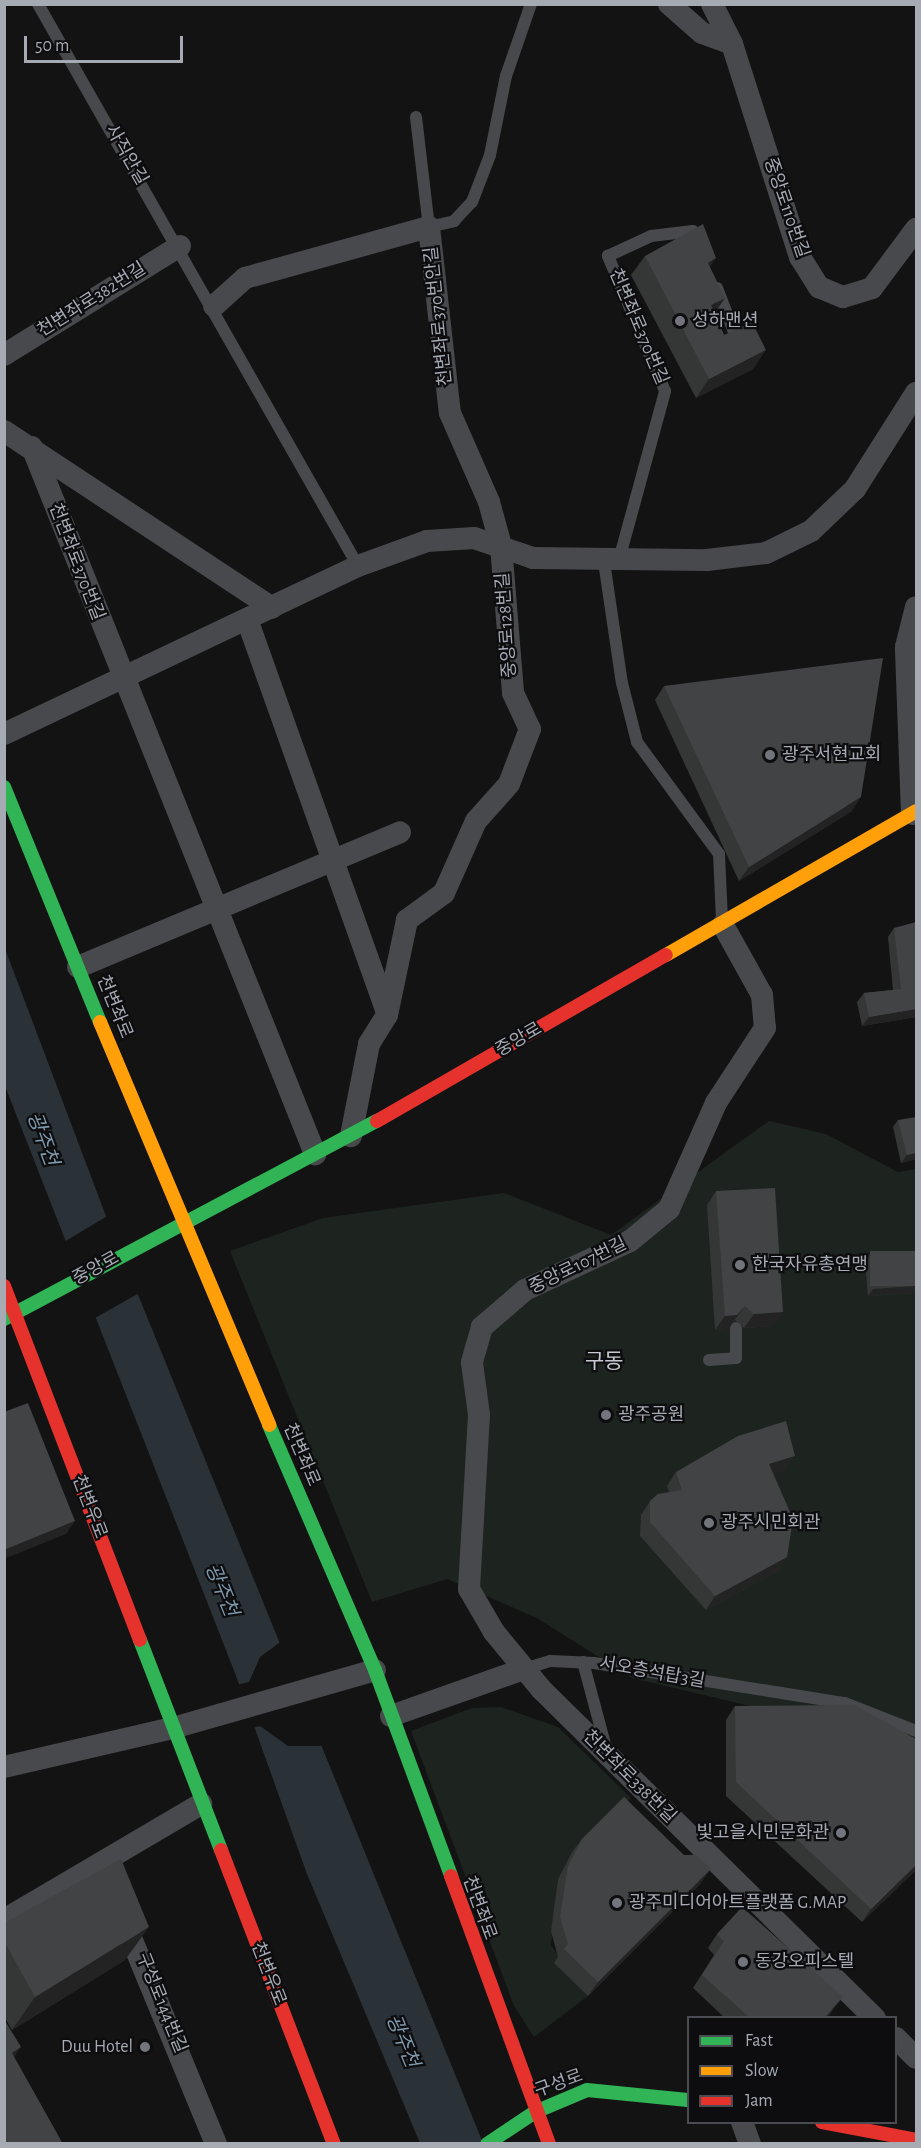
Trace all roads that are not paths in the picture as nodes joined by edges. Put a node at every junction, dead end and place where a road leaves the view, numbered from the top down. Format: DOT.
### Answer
graph roads {
  1 [pos="38,4"];
  2 [pos="531,4"];
  3 [pos="669,4"];
  4 [pos="712,4"];
  5 [pos="732,44"];
  6 [pos="417,117"];
  7 [pos="429,227"];
  8 [pos="916,229"];
  9 [pos="180,246"];
  10 [pos="705,257"];
  11 [pos="713,279"];
  12 [pos="214,306"];
  13 [pos="734,332"];
  14 [pos="4,355"];
  15 [pos="916,393"];
  16 [pos="4,431"];
  17 [pos="32,447"];
  18 [pos="501,546"];
  19 [pos="611,556"];
  20 [pos="358,566"];
  21 [pos="916,607"];
  22 [pos="272,608"];
  23 [pos="248,622"];
  24 [pos="121,678"];
  25 [pos="4,734"];
  26 [pos="4,787"];
  27 [pos="914,812"];
  28 [pos="400,832"];
  29 [pos="334,855"];
  30 [pos="215,908"];
  31 [pos="723,925"];
  32 [pos="78,967"];
  33 [pos="387,1015"];
  34 [pos="351,1136"];
  35 [pos="315,1154"];
  36 [pos="181,1222"];
  37 [pos="4,1286"];
  38 [pos="10,1316"];
  39 [pos="736,1329"];
  40 [pos="709,1360"];
  41 [pos="494,1632"];
  42 [pos="583,1662"];
  43 [pos="524,1669"];
  44 [pos="375,1670"];
  45 [pos="391,1716"];
  46 [pos="182,1726"];
  47 [pos="916,1731"];
  48 [pos="609,1757"];
  49 [pos="4,1767"];
  50 [pos="201,1804"];
  51 [pos="101,1865"];
  52 [pos="4,1920"];
  53 [pos="873,2016"];
  54 [pos="897,2039"];
  55 [pos="916,2058"];
  56 [pos="687,2100"];
  57 [pos="535,2112"];
  58 [pos="743,2124"];
  59 [pos="832,2124"];
  60 [pos="916,2140"];
  61 [pos="216,2144"];
  62 [pos="334,2144"];
  63 [pos="487,2144"];
  64 [pos="549,2144"];
  65 [pos="750,2144"];
  1 -- 9 [label="lane, 사직안길"];
  2 -- 7 [label="lane, 천변좌로370번안길"];
  3 -- 5 [label="street"];
  4 -- 5 [label="street, 중앙로110번길"];
  5 -- 8 [label="street, 중앙로110번길"];
  6 -- 7 [label="lane"];
  7 -- 12 [label="street"];
  7 -- 18 [label="street, 천변좌로370번안길"];
  9 -- 12 [label="lane, 사직안길"];
  9 -- 14 [label="street, 천변좌로382번길"];
  10 -- 19 [label="lane, 천변좌로370번길"];
  11 -- 13 [label="lane"];
  12 -- 20 [label="lane, 사직안길"];
  15 -- 19 [label="street"];
  16 -- 17 [label="street"];
  17 -- 22 [label="street"];
  17 -- 24 [label="street, 천변좌로370번길"];
  18 -- 19 [label="street"];
  18 -- 20 [label="street"];
  18 -- 33 [label="street, 중앙로128번길"];
  19 -- 31 [label="lane, 천변좌로370번길"];
  20 -- 22 [label="street"];
  21 -- 27 [label="street"];
  22 -- 23 [label="street"];
  23 -- 24 [label="street"];
  23 -- 29 [label="street"];
  24 -- 25 [label="street"];
  24 -- 30 [label="street, 천변좌로370번길"];
  26 -- 32 [label="street, 천변좌로"];
  27 -- 31 [label="street, 중앙로"];
  28 -- 29 [label="street"];
  29 -- 30 [label="street"];
  29 -- 33 [label="street"];
  30 -- 32 [label="street"];
  30 -- 35 [label="street, 천변좌로370번길"];
  31 -- 34 [label="street, 중앙로"];
  31 -- 41 [label="street, 중앙로107번길"];
  32 -- 36 [label="street, 천변좌로"];
  33 -- 34 [label="street, 중앙로128번길"];
  34 -- 35 [label="street, 중앙로"];
  35 -- 36 [label="street, 중앙로"];
  36 -- 38 [label="street, 중앙로"];
  36 -- 44 [label="street, 천변좌로"];
  37 -- 38 [label="street, 천변우로"];
  38 -- 46 [label="street, 천변우로"];
  39 -- 40 [label="lane"];
  41 -- 43 [label="street, 천변좌로338번길"];
  42 -- 43 [label="lane, 서오층석탑3길"];
  42 -- 47 [label="lane, 서오층석탑3길"];
  42 -- 48 [label="lane"];
  43 -- 45 [label="street, 서오층석탑3길"];
  43 -- 48 [label="street, 천변좌로338번길"];
  44 -- 45 [label="street, 천변좌로"];
  44 -- 46 [label="street"];
  45 -- 57 [label="street, 천변좌로"];
  46 -- 49 [label="street"];
  46 -- 50 [label="street, 천변우로"];
  48 -- 53 [label="street, 천변좌로338번길"];
  50 -- 51 [label="street"];
  50 -- 62 [label="street, 천변우로"];
  51 -- 52 [label="street"];
  51 -- 61 [label="street, 구성로144번길"];
  54 -- 55 [label="street"];
  56 -- 57 [label="street, 구성로"];
  57 -- 63 [label="street, 구성로"];
  57 -- 64 [label="street, 천변좌로"];
  58 -- 65 [label="street"];
  59 -- 60 [label="street"];
}
